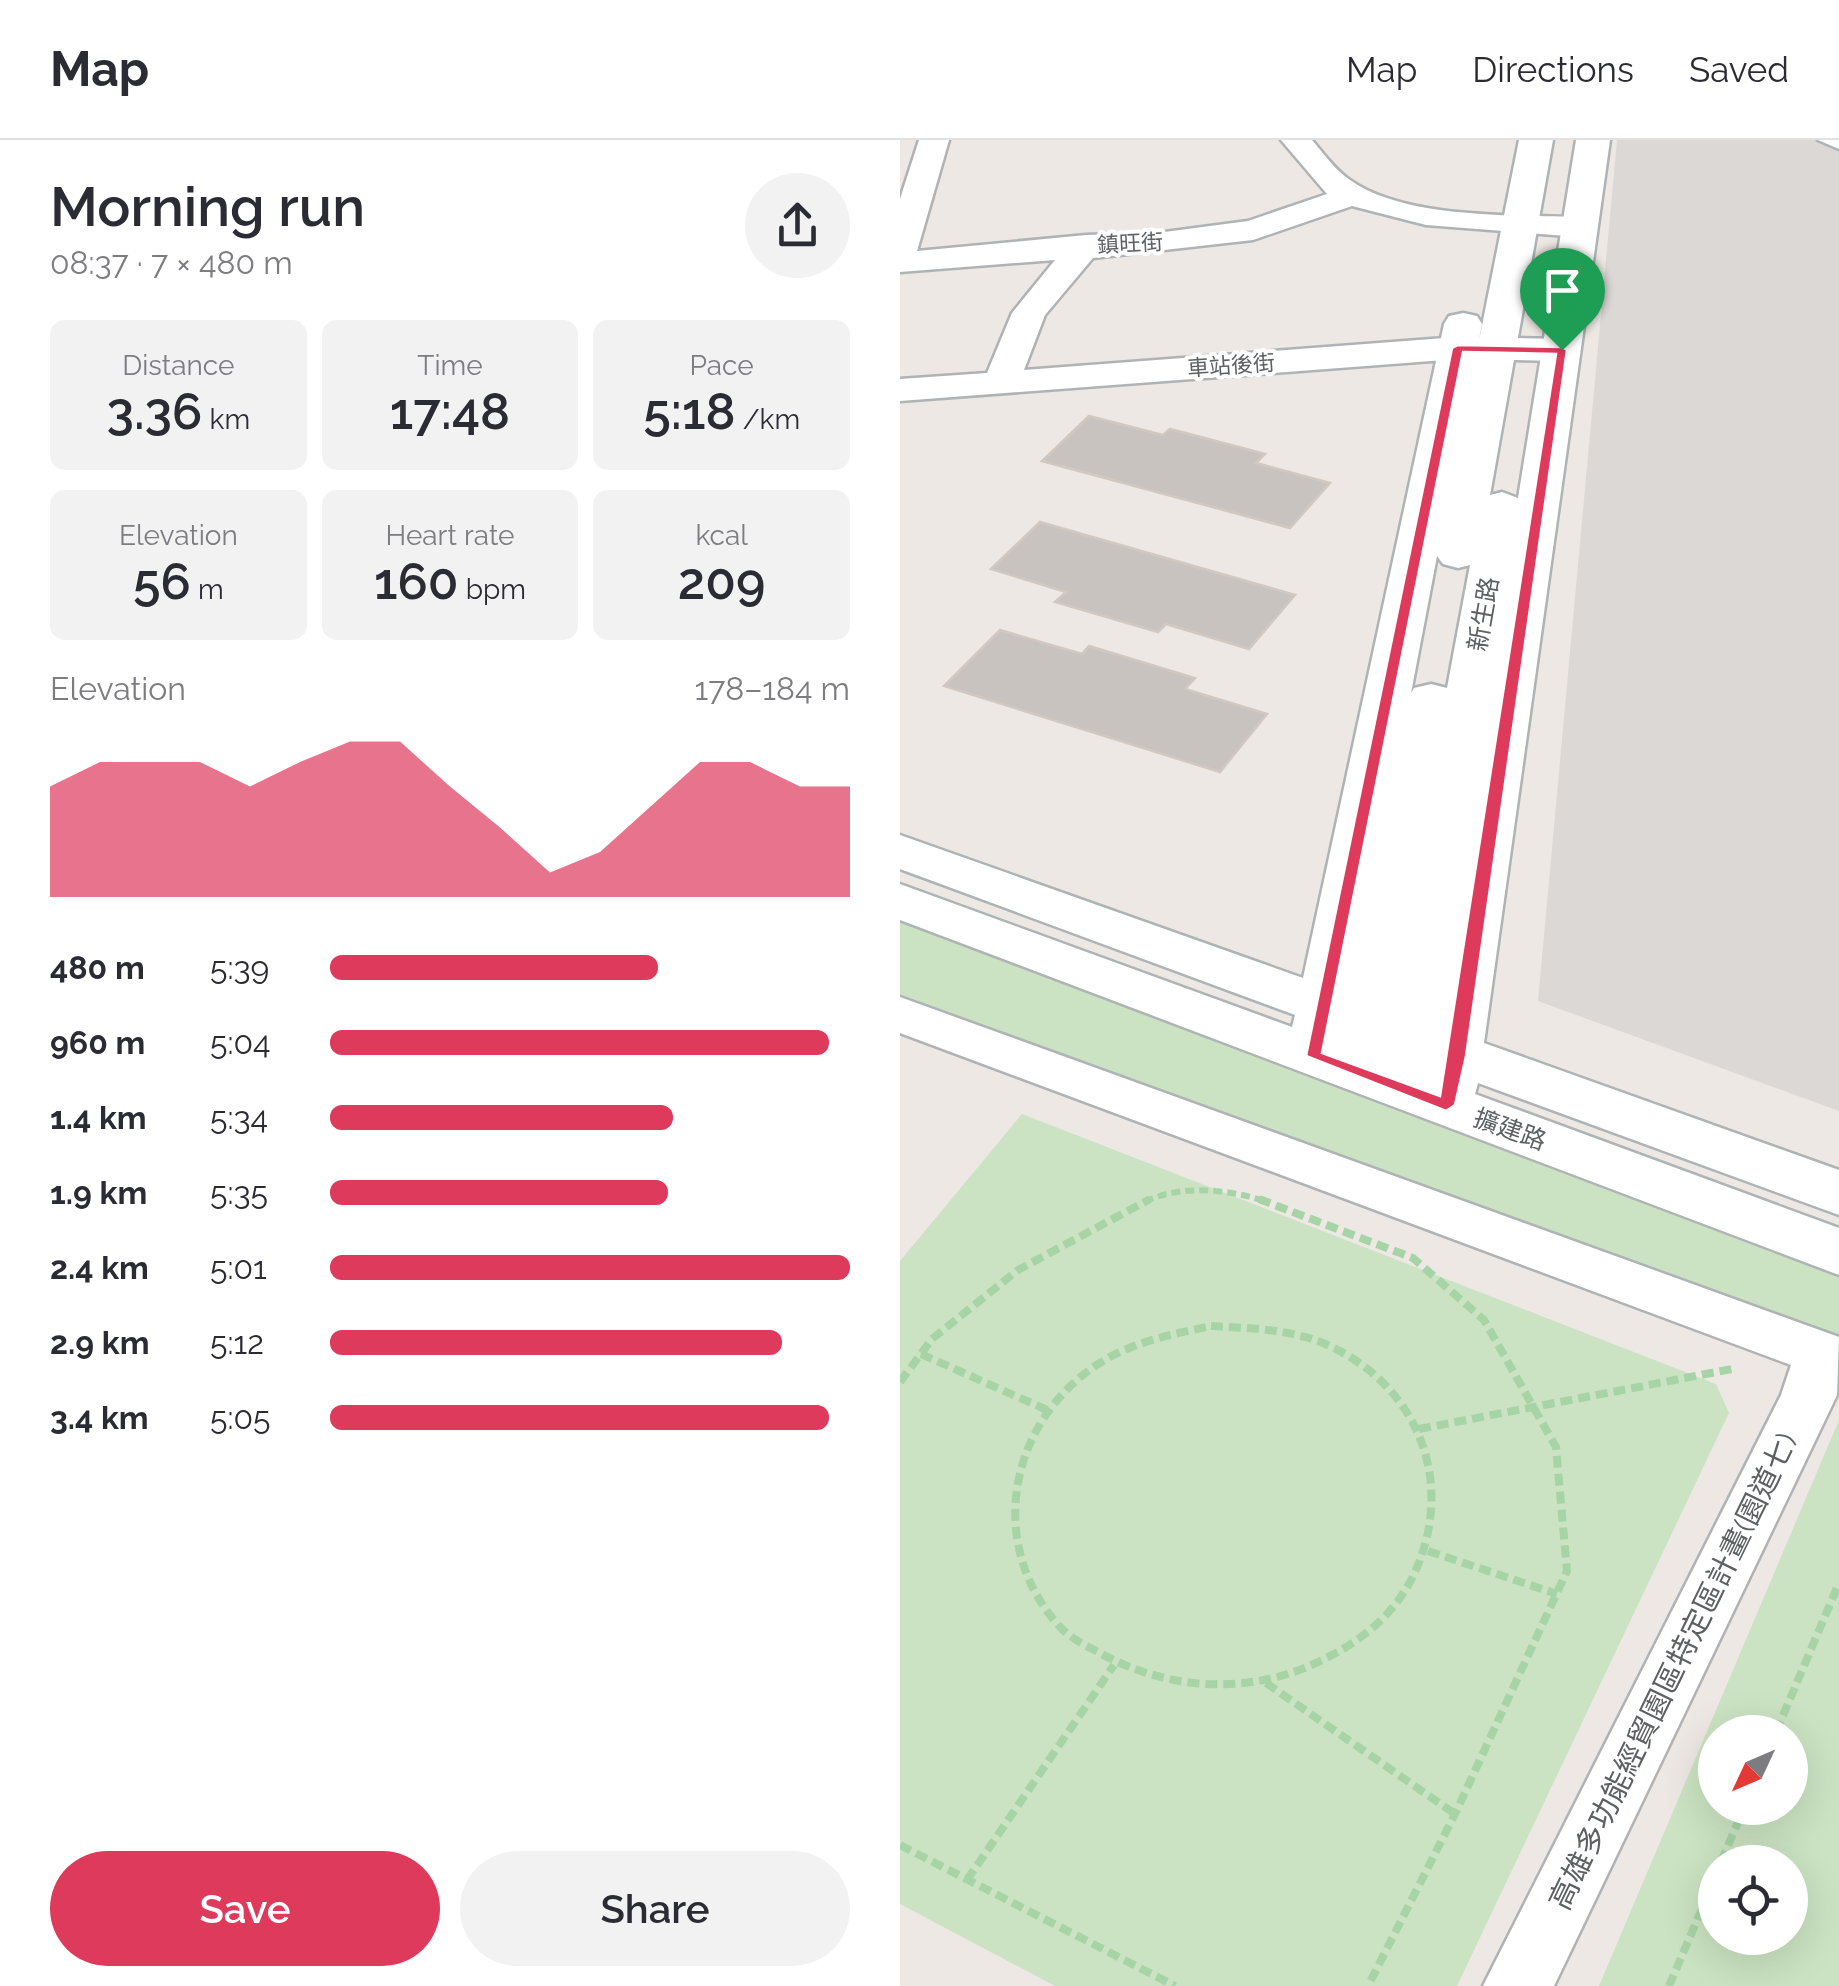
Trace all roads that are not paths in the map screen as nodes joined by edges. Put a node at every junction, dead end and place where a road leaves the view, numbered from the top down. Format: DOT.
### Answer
graph roads {
  1 [pos="934,140"];
  2 [pos="1296,140"];
  3 [pos="1501,140"];
  4 [pos="1536,140"];
  5 [pos="1565,140"];
  6 [pos="1593,140"];
  7 [pos="1826,140"];
  8 [pos="1839,144"];
  9 [pos="1354,195"];
  10 [pos="1533,225"];
  11 [pos="1086,245"];
  12 [pos="900,251"];
  13 [pos="900,262"];
  14 [pos="1511,349"];
  15 [pos="1001,382"];
  16 [pos="900,390"];
  17 [pos="900,851"];
  18 [pos="900,901"];
  19 [pos="900,1014"];
  20 [pos="1385,1056"];
  21 [pos="1839,1193"];
  22 [pos="1839,1252"];
  23 [pos="1831,1357"];
  24 [pos="1518,1986"];
  1 -- 12 [label="street"];
  2 -- 9 [label="street"];
  3 -- 10 [label="street, 新生路"];
  4 -- 10 [label="street, 新生路"];
  5 -- 10 [label="street, 新生路"];
  6 -- 10 [label="street, 新生路"];
  7 -- 8 [label="lane"];
  9 -- 10 [label="street"];
  9 -- 11 [label="street, 鎮旺街"];
  10 -- 14 [label="street, 新生路"];
  10 -- 14 [label="street, 新生路"];
  11 -- 13 [label="street, 鎮旺街"];
  11 -- 15 [label="street"];
  14 -- 15 [label="street, 車站後街"];
  14 -- 20 [label="street, 新生路"];
  14 -- 20 [label="street, 新生路"];
  15 -- 16 [label="street, 車站後街"];
  17 -- 20 [label="street, 擴建路"];
  18 -- 20 [label="street, 擴建路"];
  19 -- 23 [label="street"];
  20 -- 21 [label="street, 擴建路"];
  20 -- 22 [label="street, 擴建路"];
  23 -- 24 [label="street, 高雄多功能經貿園區特定區計畫(園道七)"];
}
